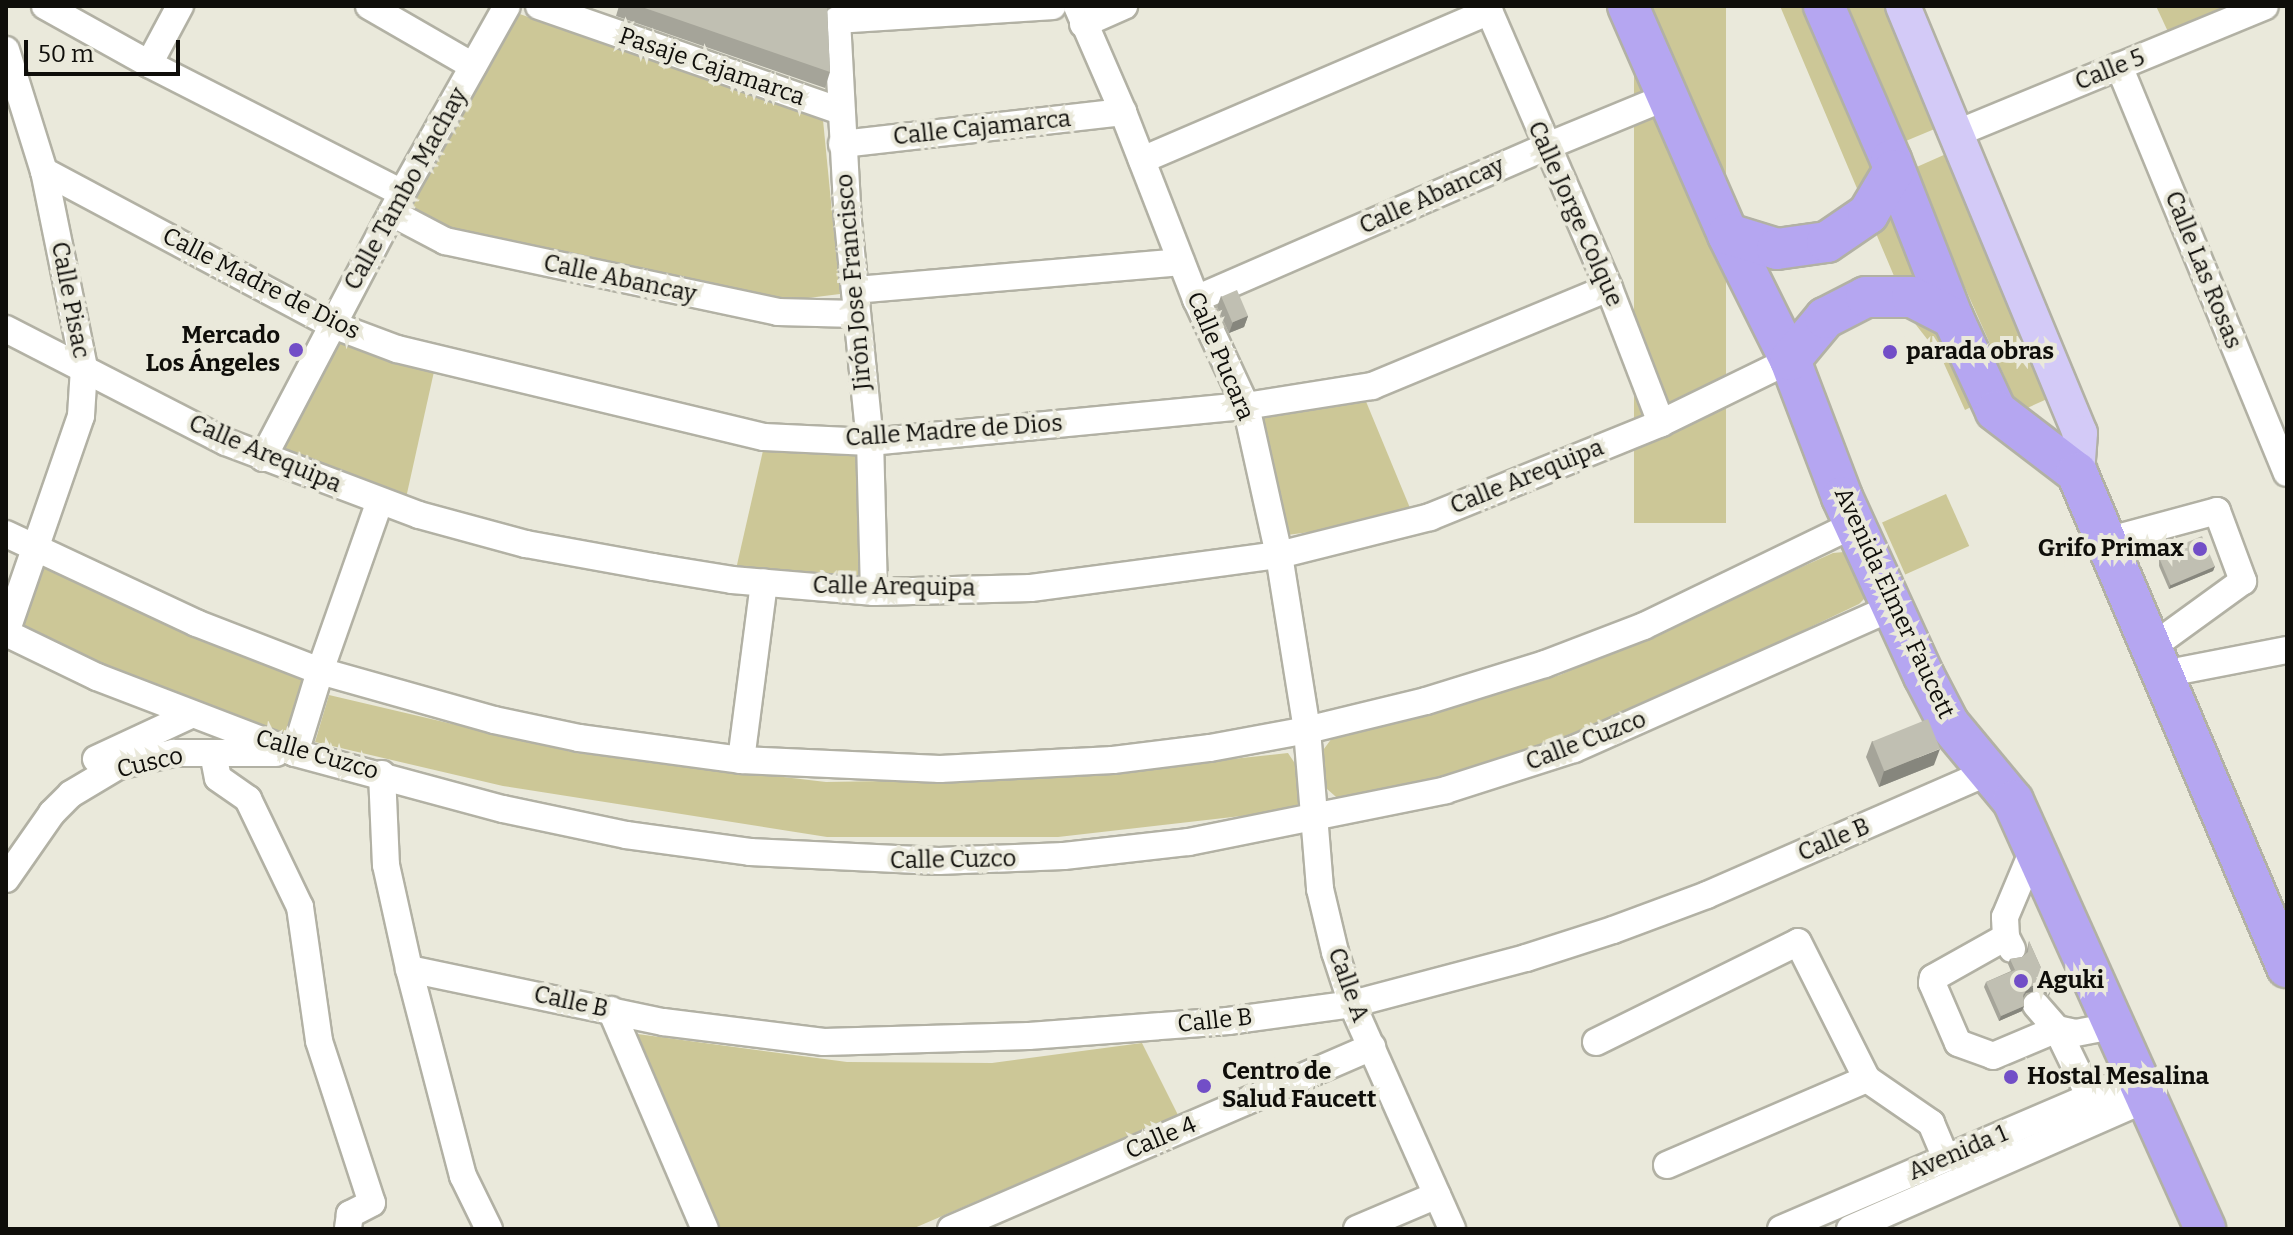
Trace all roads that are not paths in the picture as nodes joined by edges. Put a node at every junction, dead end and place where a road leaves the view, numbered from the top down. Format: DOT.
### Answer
graph roads {
  1 [pos="45,6"];
  2 [pos="180,6"];
  3 [pos="369,6"];
  4 [pos="507,6"];
  5 [pos="539,6"];
  6 [pos="1053,6"];
  7 [pos="1124,6"];
  8 [pos="1628,6"];
  9 [pos="1824,6"];
  10 [pos="1903,6"];
  11 [pos="2265,6"];
  12 [pos="1488,8"];
  13 [pos="1080,15"];
  14 [pos="7,56"];
  15 [pos="149,64"];
  16 [pos="473,66"];
  17 [pos="2119,66"];
  18 [pos="1669,96"];
  19 [pos="841,111"];
  20 [pos="1123,112"];
  21 [pos="1955,134"];
  22 [pos="842,144"];
  23 [pos="1545,147"];
  24 [pos="1142,160"];
  25 [pos="1894,170"];
  26 [pos="44,171"];
  27 [pos="397,203"];
  28 [pos="1728,234"];
  29 [pos="1181,262"];
  30 [pos="1609,288"];
  31 [pos="1196,299"];
  32 [pos="855,302"];
  33 [pos="1953,318"];
  34 [pos="333,325"];
  35 [pos="6,329"];
  36 [pos="1790,360"];
  37 [pos="84,368"];
  38 [pos="1246,406"];
  39 [pos="1661,423"];
  40 [pos="870,442"];
  41 [pos="263,458"];
  42 [pos="2077,473"];
  43 [pos="2287,473"];
  44 [pos="380,501"];
  45 [pos="1855,524"];
  46 [pos="6,534"];
  47 [pos="2106,541"];
  48 [pos="33,548"];
  49 [pos="1279,555"];
  50 [pos="764,582"];
  51 [pos="874,592"];
  52 [pos="1893,607"];
  53 [pos="6,633"];
  54 [pos="2287,650"];
  55 [pos="2158,660"];
  56 [pos="320,671"];
  57 [pos="191,715"];
  58 [pos="1307,730"];
  59 [pos="213,753"];
  60 [pos="295,753"];
  61 [pos="741,760"];
  62 [pos="1986,773"];
  63 [pos="382,774"];
  64 [pos="1312,819"];
  65 [pos="2034,848"];
  66 [pos="6,849"];
  67 [pos="6,879"];
  68 [pos="2287,967"];
  69 [pos="409,969"];
  70 [pos="1352,1004"];
  71 [pos="2036,1005"];
  72 [pos="611,1010"];
  73 [pos="2113,1026"];
  74 [pos="2057,1029"];
  75 [pos="1596,1042"];
  76 [pos="1372,1047"];
  77 [pos="1867,1079"];
  78 [pos="2140,1088"];
  79 [pos="2090,1097"];
  80 [pos="1946,1158"];
  81 [pos="1667,1165"];
  82 [pos="1437,1195"];
  83 [pos="348,1229"];
  84 [pos="489,1229"];
  85 [pos="705,1229"];
  86 [pos="951,1229"];
  87 [pos="1357,1229"];
  88 [pos="1452,1229"];
  89 [pos="1781,1229"];
  90 [pos="1850,1229"];
  91 [pos="2205,1229"];
  1 -- 15 [label="street, Calle Abancay"];
  2 -- 15 [label="street"];
  3 -- 16 [label="street"];
  4 -- 16 [label="street, Calle Tambo Machay"];
  5 -- 19 [label="street, Pasaje Cajamarca"];
  6 -- 19 [label="street, Jirón Jose Francisco"];
  7 -- 13 [label="street"];
  8 -- 18 [label="highway, Avenida Elmer Faucett"];
  9 -- 25 [label="highway"];
  10 -- 21 [label="main road"];
  11 -- 17 [label="street, Calle 5"];
  12 -- 23 [label="street, Calle Jorge Colque"];
  12 -- 24 [label="street"];
  13 -- 20 [label="street, Calle Pucara"];
  14 -- 26 [label="street, Calle Pisac"];
  15 -- 27 [label="street, Calle Abancay"];
  16 -- 27 [label="street, Calle Tambo Machay"];
  17 -- 21 [label="street, Calle 5"];
  17 -- 43 [label="street, Calle Las Rosas"];
  18 -- 23 [label="street, Calle Abancay"];
  18 -- 28 [label="highway, Avenida Elmer Faucett"];
  19 -- 22 [label="street, Jirón Jose Francisco"];
  20 -- 22 [label="street, Calle Cajamarca"];
  20 -- 24 [label="street, Calle Pucara"];
  21 -- 42 [label="main road"];
  22 -- 32 [label="street, Jirón Jose Francisco"];
  23 -- 30 [label="street, Calle Jorge Colque"];
  23 -- 31 [label="street, Calle Abancay"];
  24 -- 29 [label="street, Calle Pucara"];
  25 -- 28 [label="highway"];
  25 -- 33 [label="highway"];
  26 -- 34 [label="street, Calle Madre de Dios"];
  26 -- 37 [label="street, Calle Pisac"];
  27 -- 32 [label="street, Calle Abancay"];
  27 -- 34 [label="street, Calle Tambo Machay"];
  28 -- 36 [label="highway, Avenida Elmer Faucett"];
  29 -- 31 [label="street, Calle Pucara"];
  29 -- 32 [label="street, Calle Abancay"];
  30 -- 38 [label="street, Calle Madre de Dios"];
  30 -- 39 [label="street, Calle Jorge Colque"];
  31 -- 38 [label="street, Calle Pucara"];
  32 -- 40 [label="street, Jirón Jose Francisco"];
  33 -- 36 [label="highway"];
  33 -- 42 [label="highway"];
  34 -- 40 [label="street, Calle Madre de Dios"];
  34 -- 41 [label="street, Calle Tambo Machay"];
  35 -- 37 [label="street, Calle Arequipa"];
  36 -- 39 [label="street, Calle Arequipa"];
  36 -- 45 [label="highway, Avenida Elmer Faucett"];
  37 -- 41 [label="street, Calle Arequipa"];
  37 -- 48 [label="street, Calle Pisac"];
  38 -- 40 [label="street, Calle Madre de Dios"];
  38 -- 49 [label="street, Calle Pucara"];
  39 -- 49 [label="street, Calle Arequipa"];
  40 -- 51 [label="street, Jirón Jose Francisco"];
  41 -- 44 [label="street, Calle Arequipa"];
  42 -- 47 [label="highway"];
  44 -- 50 [label="street, Calle Arequipa"];
  44 -- 56 [label="street"];
  45 -- 52 [label="highway, Avenida Elmer Faucett"];
  45 -- 58 [label="street"];
  46 -- 48 [label="street"];
  47 -- 55 [label="highway"];
  47 -- 55 [label="street"];
  48 -- 53 [label="street, Calle Pisac"];
  48 -- 56 [label="street"];
  49 -- 51 [label="street, Calle Arequipa"];
  49 -- 58 [label="street, Calle Pucara"];
  50 -- 51 [label="street, Calle Arequipa"];
  50 -- 61 [label="street"];
  52 -- 62 [label="highway, Avenida Elmer Faucett"];
  52 -- 64 [label="street, Calle Cuzco"];
  53 -- 57 [label="street, Calle Cuzco"];
  54 -- 55 [label="street"];
  55 -- 68 [label="highway"];
  56 -- 60 [label="street"];
  56 -- 61 [label="street"];
  57 -- 60 [label="street, Calle Cuzco"];
  57 -- 66 [label="street"];
  58 -- 61 [label="street"];
  58 -- 64 [label="street, Calle Pucara"];
  59 -- 60 [label="street, Cusco"];
  59 -- 67 [label="street, Cusco"];
  59 -- 83 [label="street"];
  60 -- 63 [label="street, Calle Cuzco"];
  62 -- 65 [label="highway, Avenida Elmer Faucett"];
  62 -- 70 [label="street, Calle B"];
  63 -- 64 [label="street, Calle Cuzco"];
  63 -- 69 [label="street"];
  64 -- 70 [label="street, Calle A"];
  65 -- 73 [label="highway, Avenida Elmer Faucett"];
  65 -- 74 [label="street"];
  69 -- 72 [label="street, Calle B"];
  69 -- 84 [label="street"];
  70 -- 72 [label="street, Calle B"];
  70 -- 76 [label="street, Calle A"];
  71 -- 74 [label="street"];
  72 -- 85 [label="street"];
  73 -- 74 [label="street"];
  73 -- 78 [label="highway, Avenida Elmer Faucett"];
  74 -- 79 [label="street"];
  75 -- 77 [label="street"];
  76 -- 82 [label="street, Calle A"];
  76 -- 86 [label="street, Calle 4"];
  77 -- 80 [label="street"];
  77 -- 81 [label="street"];
  78 -- 79 [label="street, Avenida 1"];
  78 -- 90 [label="street, Avenida 1"];
  78 -- 91 [label="highway, Avenida Elmer Faucett"];
  79 -- 80 [label="street, Avenida 1"];
  80 -- 89 [label="street, Avenida 1"];
  82 -- 87 [label="street"];
  82 -- 88 [label="street, Calle A"];
}
